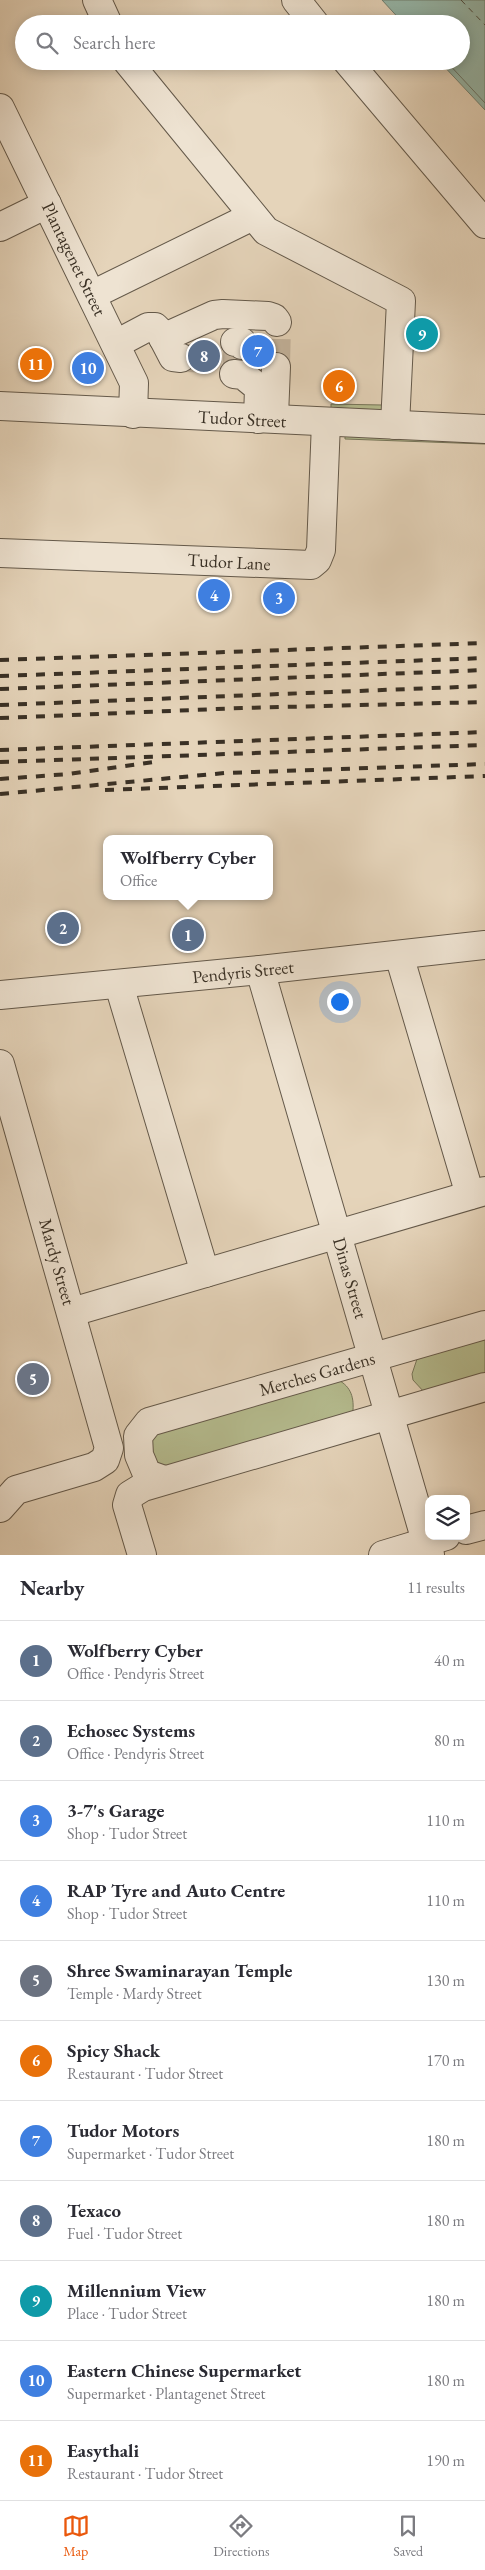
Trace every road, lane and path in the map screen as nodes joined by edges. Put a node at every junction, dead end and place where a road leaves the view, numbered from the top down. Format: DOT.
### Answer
graph roads {
  1 [pos="96,0"];
  2 [pos="296,0"];
  3 [pos="104,15"];
  4 [pos="308,15"];
  5 [pos="134,70"];
  6 [pos="355,70"];
  7 [pos="0,108"];
  8 [pos="47,204"];
  9 [pos="253,216"];
  10 [pos="485,224"];
  11 [pos="0,227"];
  12 [pos="92,295"];
  13 [pos="277,322"];
  14 [pos="116,344"];
  15 [pos="239,360"];
  16 [pos="276,367"];
  17 [pos="0,406"];
  18 [pos="133,414"];
  19 [pos="266,420"];
  20 [pos="326,422"];
  21 [pos="395,425"];
  22 [pos="485,429"];
  23 [pos="0,553"];
  24 [pos="485,945"];
  25 [pos="399,955"];
  26 [pos="260,970"];
  27 [pos="119,985"];
  28 [pos="0,995"];
  29 [pos="0,1064"];
  30 [pos="478,1193"];
  31 [pos="337,1234"];
  32 [pos="204,1273"];
  33 [pos="72,1312"];
  34 [pos="485,1325"];
  35 [pos="373,1358"];
  36 [pos="485,1387"];
  37 [pos="390,1415"];
  38 [pos="164,1480"];
  39 [pos="0,1508"];
  40 [pos="485,1525"];
  41 [pos="470,1529"];
  42 [pos="434,1544"];
  43 [pos="142,1555"];
  44 [pos="383,1555"];
  1 -- 3 [label="street"];
  2 -- 4 [label="street"];
  5 -- 9 [label="street"];
  6 -- 10 [label="street"];
  7 -- 8 [label="street, Plantagenet Street"];
  8 -- 11 [label="street"];
  8 -- 12 [label="street, Plantagenet Street"];
  9 -- 12 [label="street"];
  9 -- 21 [label="street"];
  12 -- 14 [label="street, Plantagenet Street"];
  13 -- 14 [label="street"];
  14 -- 18 [label="street, Plantagenet Street"];
  15 -- 19 [label="street"];
  16 -- 19 [label="street"];
  17 -- 18 [label="street, Tudor Street"];
  18 -- 19 [label="street, Tudor Street"];
  19 -- 20 [label="street, Tudor Street"];
  20 -- 21 [label="street, Tudor Street"];
  20 -- 23 [label="street, Tudor Lane"];
  21 -- 22 [label="street, Tudor Street"];
  24 -- 25 [label="street, Pendyris Street"];
  25 -- 26 [label="street, Pendyris Street"];
  25 -- 30 [label="street"];
  26 -- 27 [label="street, Pendyris Street"];
  26 -- 31 [label="street, Dinas Street"];
  27 -- 28 [label="street, Pendyris Street"];
  27 -- 32 [label="street"];
  29 -- 33 [label="street, Mardy Street"];
  30 -- 31 [label="street"];
  31 -- 32 [label="street"];
  31 -- 35 [label="street, Dinas Street"];
  32 -- 33 [label="street"];
  33 -- 39 [label="street, Mardy Street"];
  34 -- 35 [label="street, Merches Gardens"];
  35 -- 37 [label="street, Dinas Street"];
  35 -- 38 [label="street, Merches Gardens"];
  36 -- 37 [label="street"];
  37 -- 38 [label="street"];
  37 -- 42 [label="street, Dinas Street"];
  38 -- 43 [label="street"];
  40 -- 41 [label="street"];
  42 -- 44 [label="street"];
}
